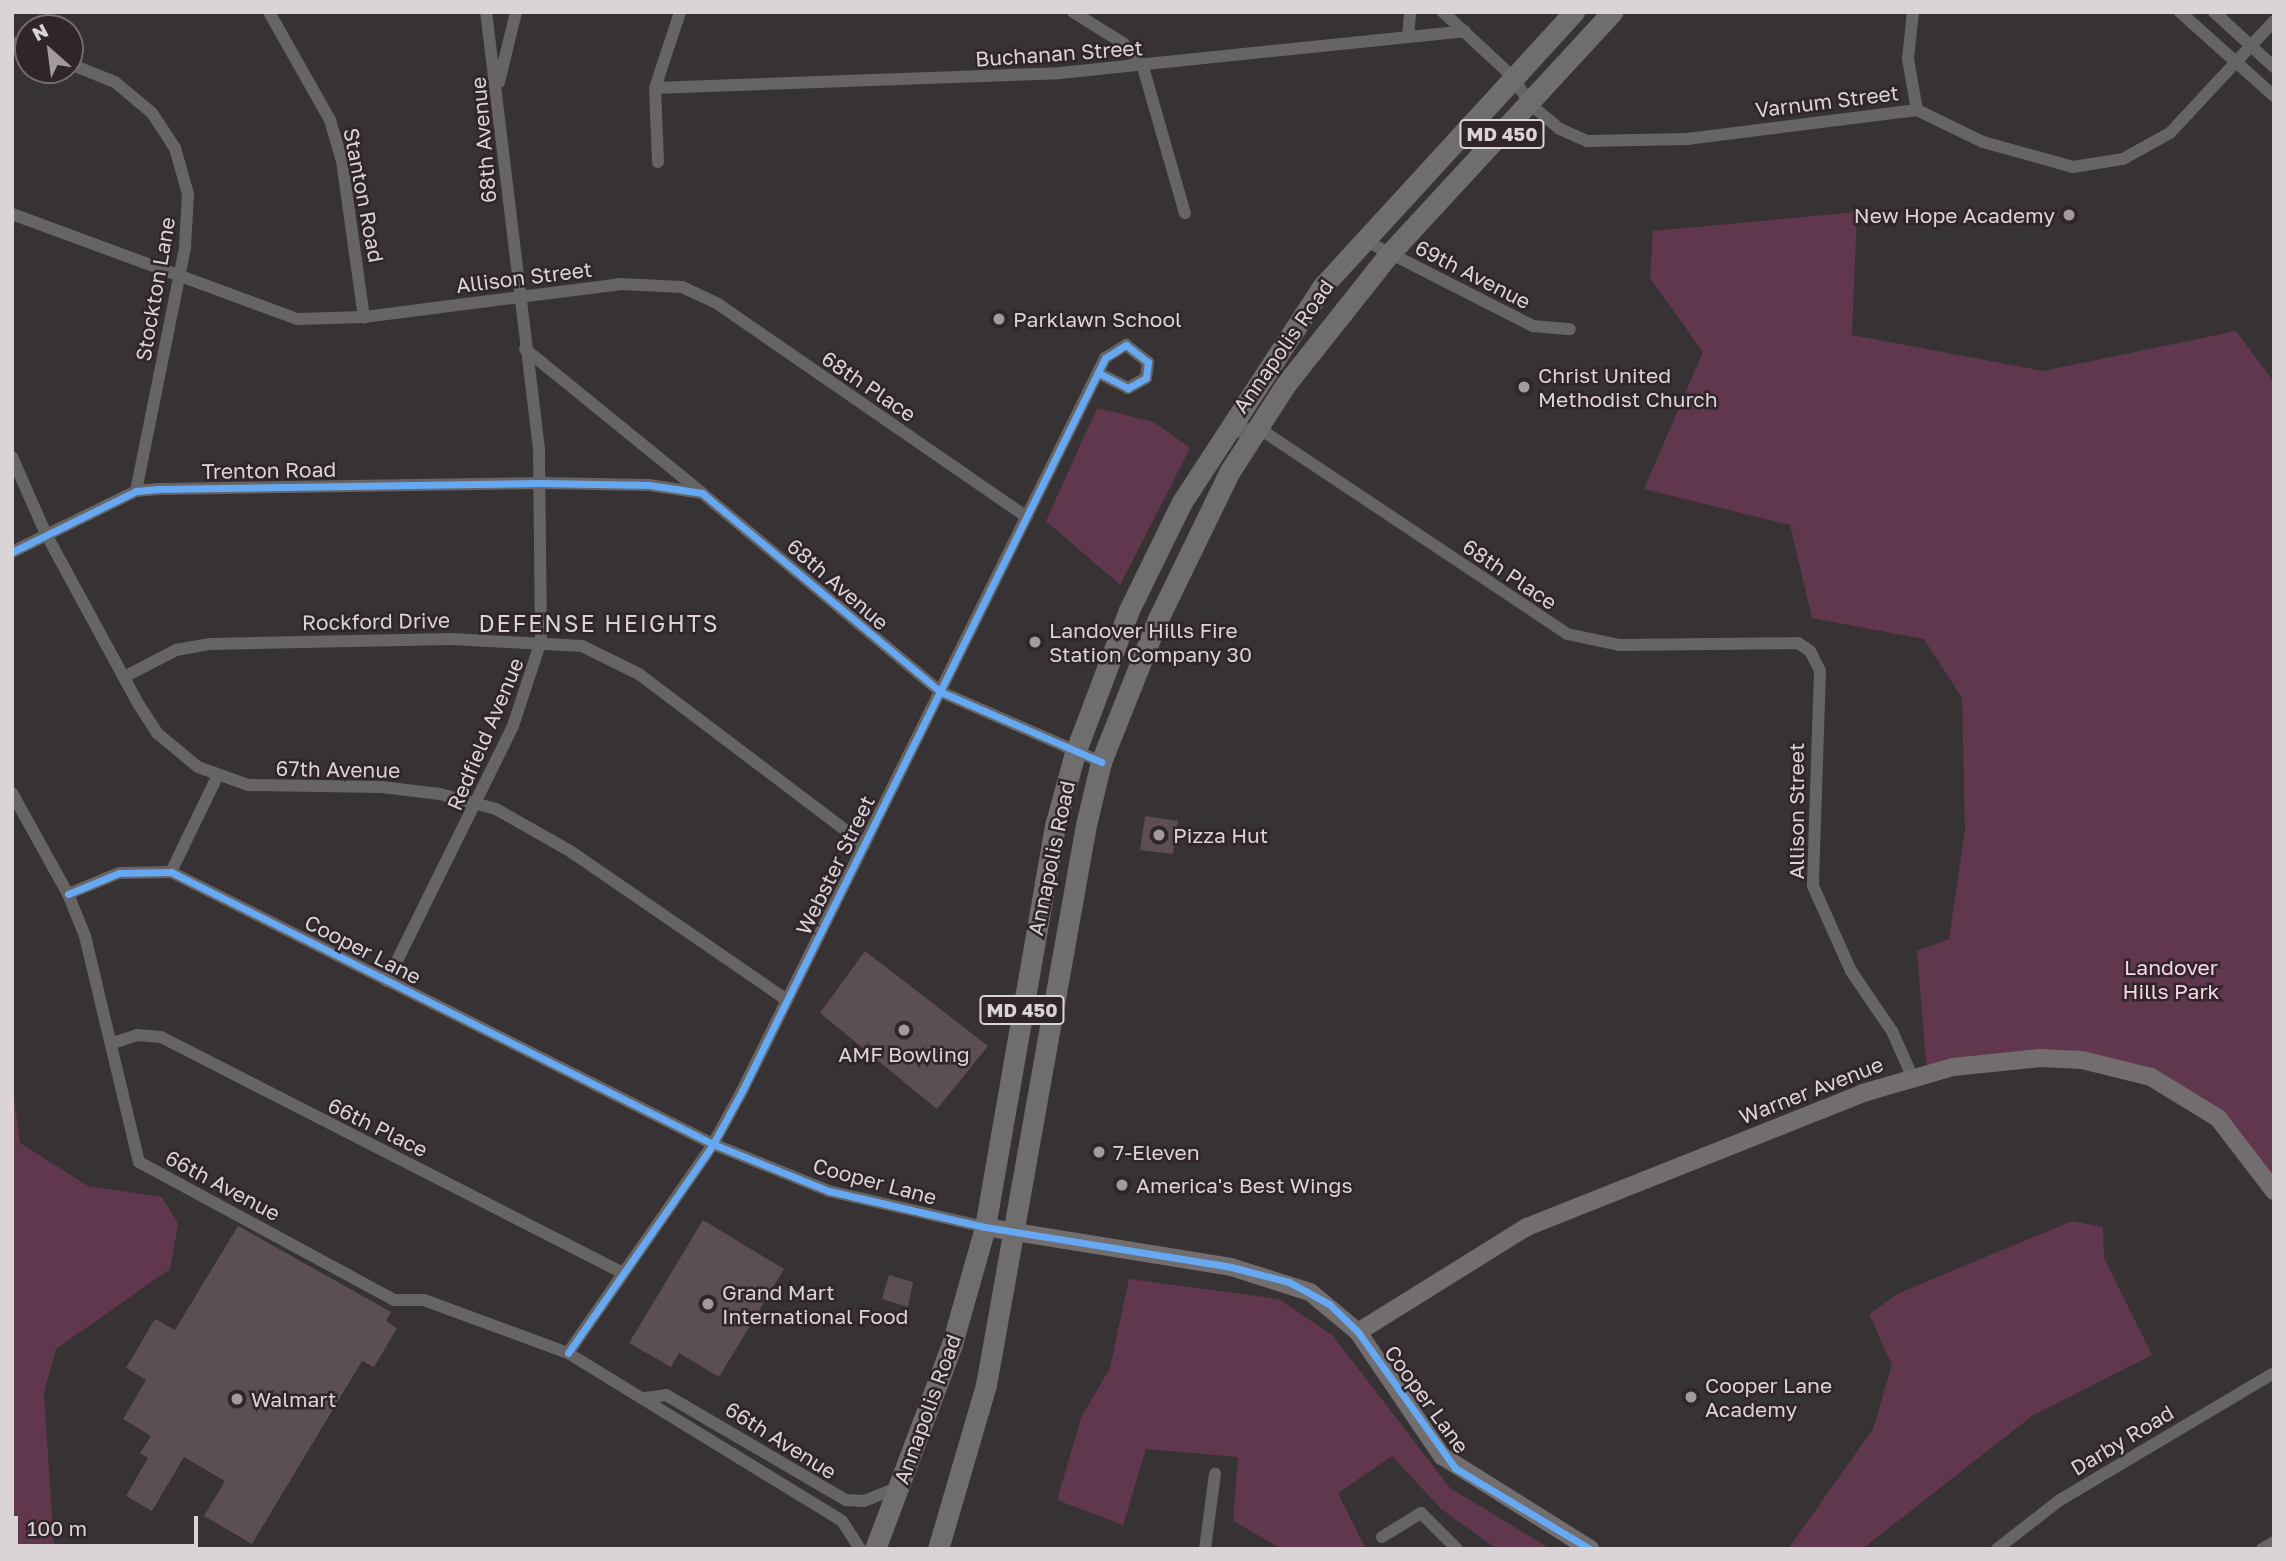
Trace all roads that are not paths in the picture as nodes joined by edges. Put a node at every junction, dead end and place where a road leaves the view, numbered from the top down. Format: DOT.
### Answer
graph roads {
  1 [pos="269,12"];
  2 [pos="486,12"];
  3 [pos="516,12"];
  4 [pos="680,12"];
  5 [pos="1073,12"];
  6 [pos="1410,12"];
  7 [pos="1443,12"];
  8 [pos="1574,12"];
  9 [pos="1612,12"];
  10 [pos="1913,12"];
  11 [pos="2180,12"];
  12 [pos="2214,12"];
  13 [pos="2274,21"];
  14 [pos="1465,32"];
  15 [pos="1408,37"];
  16 [pos="2251,46"];
  17 [pos="2236,64"];
  18 [pos="1143,67"];
  19 [pos="2274,67"];
  20 [pos="84,71"];
  21 [pos="1513,77"];
  22 [pos="655,88"];
  23 [pos="497,89"];
  24 [pos="2274,96"];
  25 [pos="1530,104"];
  26 [pos="1916,110"];
  27 [pos="658,162"];
  28 [pos="1185,213"];
  29 [pos="12,215"];
  30 [pos="1362,239"];
  31 [pos="1390,253"];
  32 [pos="179,278"];
  33 [pos="688,290"];
  34 [pos="519,297"];
  35 [pos="363,317"];
  36 [pos="1570,329"];
  37 [pos="525,348"];
  38 [pos="1098,373"];
  39 [pos="1257,427"];
  40 [pos="1221,436"];
  41 [pos="12,457"];
  42 [pos="541,483"];
  43 [pos="136,491"];
  44 [pos="702,493"];
  45 [pos="1027,517"];
  46 [pos="46,534"];
  47 [pos="12,552"];
  48 [pos="541,641"];
  49 [pos="1810,651"];
  50 [pos="124,677"];
  51 [pos="941,692"];
  52 [pos="1074,753"];
  53 [pos="1101,762"];
  54 [pos="217,777"];
  55 [pos="12,793"];
  56 [pos="478,803"];
  57 [pos="865,845"];
  58 [pos="171,872"];
  59 [pos="68,894"];
  60 [pos="387,981"];
  61 [pos="787,1000"];
  62 [pos="113,1043"];
  63 [pos="1912,1076"];
  64 [pos="713,1144"];
  65 [pos="2274,1191"];
  66 [pos="985,1227"];
  67 [pos="1013,1232"];
  68 [pos="622,1273"];
  69 [pos="1357,1332"];
  70 [pos="568,1353"];
  71 [pos="2274,1373"];
  72 [pos="645,1398"];
  73 [pos="1215,1474"];
  74 [pos="899,1487"];
  75 [pos="1382,1537"];
  76 [pos="2274,1542"];
  77 [pos="860,1549"];
  78 [pos="875,1549"];
  79 [pos="938,1549"];
  80 [pos="1205,1549"];
  81 [pos="1457,1549"];
  82 [pos="1590,1549"];
  83 [pos="1997,1549"];
  84 [pos="2262,1549"];
  1 -- 35 [label="street, Stanton Road"];
  2 -- 23 [label="street, 68th Avenue"];
  3 -- 23 [label="street"];
  4 -- 22 [label="street"];
  5 -- 18 [label="street"];
  6 -- 15 [label="street"];
  7 -- 14 [label="street, Varnum Street"];
  8 -- 21 [label="main road, Annapolis Road / MD 450"];
  9 -- 25 [label="main road, Annapolis Road / MD 450"];
  10 -- 26 [label="street"];
  11 -- 17 [label="street"];
  12 -- 16 [label="street"];
  13 -- 16 [label="street, Varnum Street"];
  14 -- 15 [label="street, Buchanan Street"];
  14 -- 21 [label="street, Varnum Street"];
  15 -- 18 [label="street, Buchanan Street"];
  16 -- 17 [label="street, Varnum Street"];
  16 -- 19 [label="street"];
  17 -- 24 [label="street"];
  17 -- 26 [label="street, Varnum Street"];
  18 -- 22 [label="street, Buchanan Street"];
  18 -- 28 [label="street"];
  20 -- 32 [label="street, Stockton Lane"];
  21 -- 25 [label="street, Varnum Street"];
  21 -- 30 [label="main road, Annapolis Road / MD 450"];
  22 -- 27 [label="street"];
  23 -- 34 [label="street, 68th Avenue"];
  25 -- 26 [label="street, Varnum Street"];
  25 -- 31 [label="main road, Annapolis Road / MD 450"];
  29 -- 32 [label="street, Allison Street"];
  30 -- 31 [label="street, 69th Avenue"];
  30 -- 40 [label="main road, Annapolis Road / MD 450"];
  31 -- 36 [label="street, 69th Avenue"];
  31 -- 39 [label="main road, Annapolis Road / MD 450"];
  32 -- 35 [label="street, Allison Street"];
  32 -- 43 [label="street, Stockton Lane"];
  33 -- 34 [label="street, Allison Street"];
  33 -- 45 [label="street, 68th Place"];
  34 -- 35 [label="street, Allison Street"];
  34 -- 37 [label="street, 68th Avenue"];
  37 -- 42 [label="street, 68th Avenue"];
  37 -- 44 [label="street, 68th Avenue"];
  38 -- 45 [label="street, Webster Street"];
  39 -- 40 [label="street"];
  39 -- 49 [label="street, 68th Place"];
  39 -- 53 [label="main road, Annapolis Road / MD 450"];
  40 -- 52 [label="main road, Annapolis Road / MD 450"];
  41 -- 46 [label="street, 67th Avenue"];
  42 -- 43 [label="street, Trenton Road"];
  42 -- 44 [label="street"];
  42 -- 48 [label="street, Redfield Avenue"];
  43 -- 46 [label="street, Trenton Road"];
  44 -- 51 [label="street, 68th Avenue"];
  45 -- 51 [label="street, Webster Street"];
  46 -- 47 [label="street, Trenton Road"];
  46 -- 50 [label="street, 67th Avenue"];
  48 -- 50 [label="street, Rockford Drive"];
  48 -- 56 [label="street, Redfield Avenue"];
  48 -- 57 [label="street, Rockford Drive"];
  49 -- 63 [label="street, Allison Street"];
  50 -- 54 [label="street, 67th Avenue"];
  51 -- 52 [label="street, 68th Avenue"];
  51 -- 57 [label="street, Webster Street"];
  52 -- 53 [label="street, 68th Avenue"];
  52 -- 66 [label="main road, Annapolis Road / MD 450"];
  53 -- 67 [label="main road, Annapolis Road / MD 450"];
  54 -- 56 [label="street, 67th Avenue"];
  54 -- 58 [label="street"];
  55 -- 59 [label="street, 66th Avenue"];
  56 -- 60 [label="street, Redfield Avenue"];
  56 -- 61 [label="street, 67th Avenue"];
  57 -- 61 [label="street, Webster Street"];
  58 -- 59 [label="street, Cooper Lane"];
  58 -- 60 [label="street, Cooper Lane"];
  59 -- 62 [label="street, 66th Avenue"];
  60 -- 64 [label="street, Cooper Lane"];
  61 -- 64 [label="street, Webster Street"];
  62 -- 68 [label="street, 66th Place"];
  62 -- 70 [label="street, 66th Avenue"];
  63 -- 65 [label="street, Warner Avenue"];
  63 -- 69 [label="street, Warner Avenue"];
  64 -- 66 [label="street, Cooper Lane"];
  64 -- 68 [label="street, Webster Street"];
  66 -- 67 [label="street, Cooper Lane"];
  66 -- 74 [label="main road, Annapolis Road / MD 450"];
  67 -- 69 [label="street, Cooper Lane"];
  67 -- 79 [label="main road, Annapolis Road / MD 450"];
  68 -- 70 [label="street, Webster Street"];
  69 -- 82 [label="street, Cooper Lane"];
  70 -- 72 [label="street, 66th Avenue"];
  71 -- 83 [label="street, Darby Road"];
  72 -- 74 [label="street, 66th Avenue"];
  72 -- 77 [label="street, 66th Avenue"];
  73 -- 80 [label="street"];
  74 -- 78 [label="main road, Annapolis Road / MD 450"];
  75 -- 81 [label="street"];
  76 -- 84 [label="street"];
}
